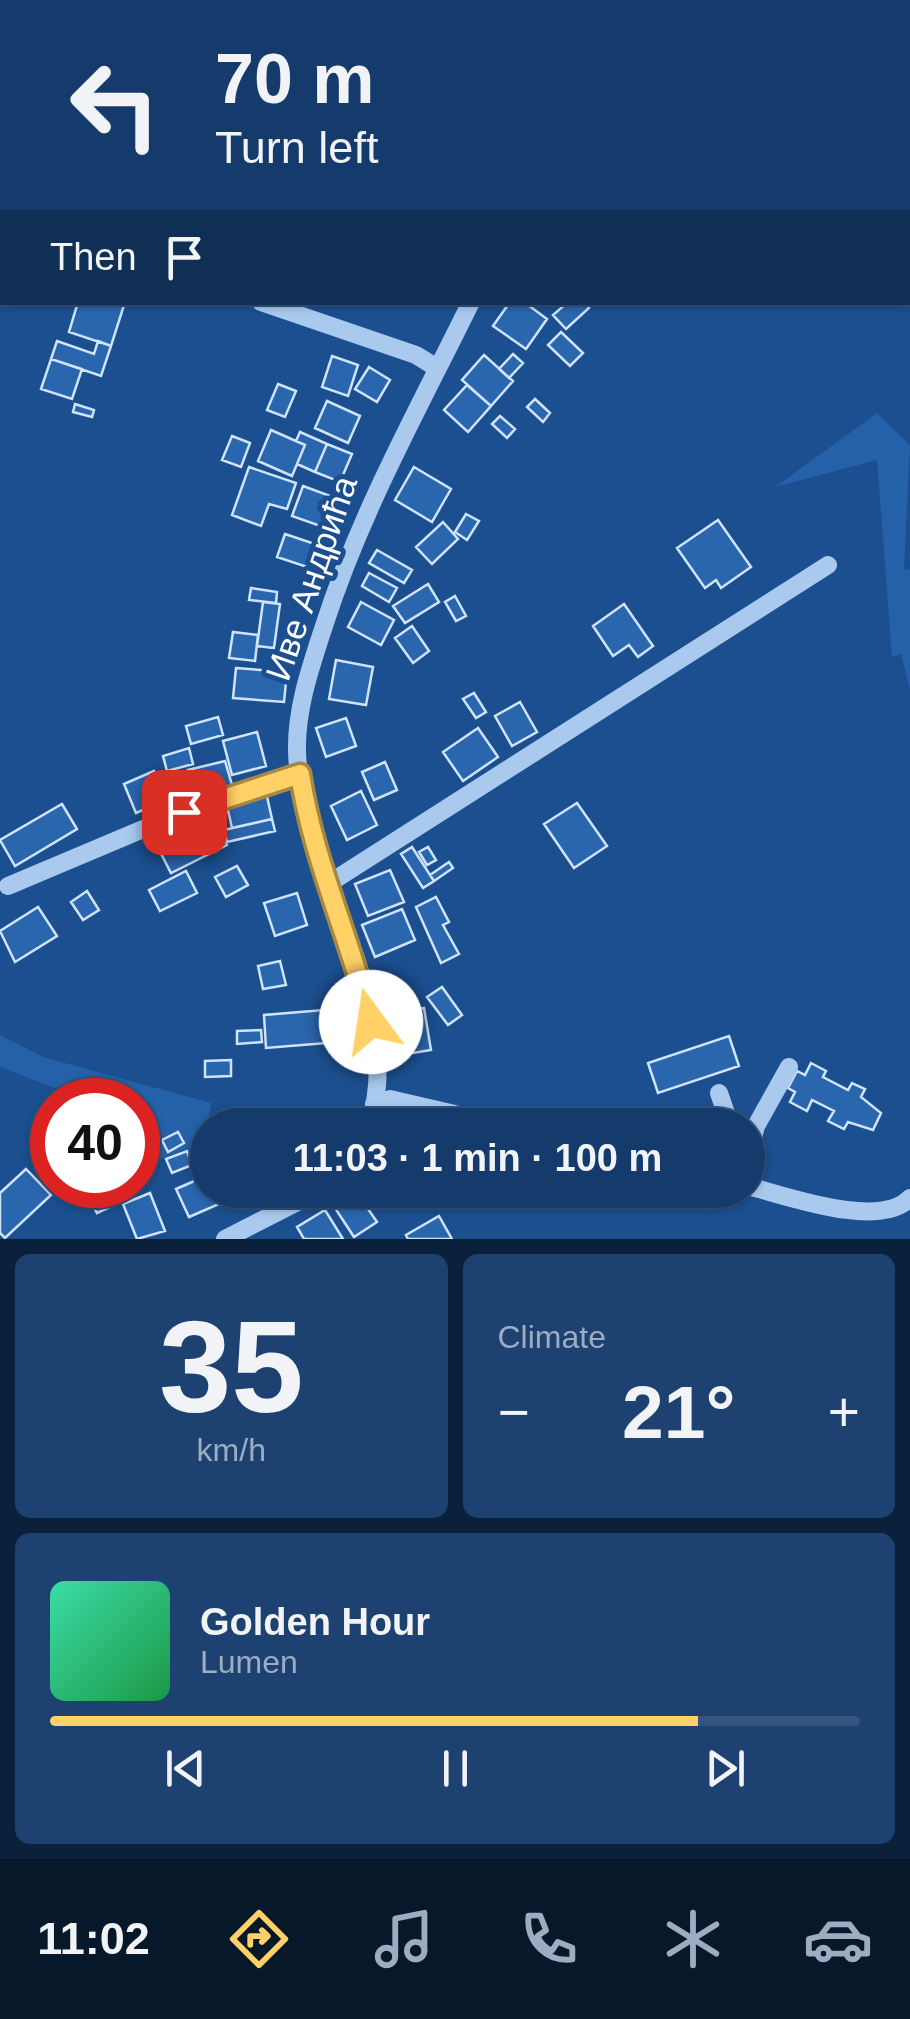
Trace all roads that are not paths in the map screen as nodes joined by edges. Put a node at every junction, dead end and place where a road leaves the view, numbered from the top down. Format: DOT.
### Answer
graph roads {
  1 [pos="270,305"];
  2 [pos="469,305"];
  3 [pos="437,368"];
  4 [pos="828,565"];
  5 [pos="300,774"];
  6 [pos="328,884"];
  7 [pos="8,886"];
  8 [pos="788,1067"];
  9 [pos="719,1093"];
  10 [pos="374,1104"];
  11 [pos="373,1108"];
  12 [pos="436,1108"];
  13 [pos="724,1108"];
  14 [pos="765,1109"];
  15 [pos="765,1190"];
  16 [pos="910,1198"];
  17 [pos="286,1208"];
  18 [pos="225,1239"];
  1 -- 3 [label="street"];
  2 -- 3 [label="street, Иве Андрића"];
  3 -- 5 [label="street, Иве Андрића"];
  4 -- 6 [label="street"];
  5 -- 6 [label="street, Иве Андрића"];
  5 -- 7 [label="street"];
  6 -- 10 [label="street, Иве Андрића"];
  8 -- 14 [label="street"];
  9 -- 13 [label="street"];
  10 -- 11 [label="street, Иве Андрића"];
  10 -- 12 [label="street"];
  15 -- 16 [label="street"];
  17 -- 18 [label="street"];
}
